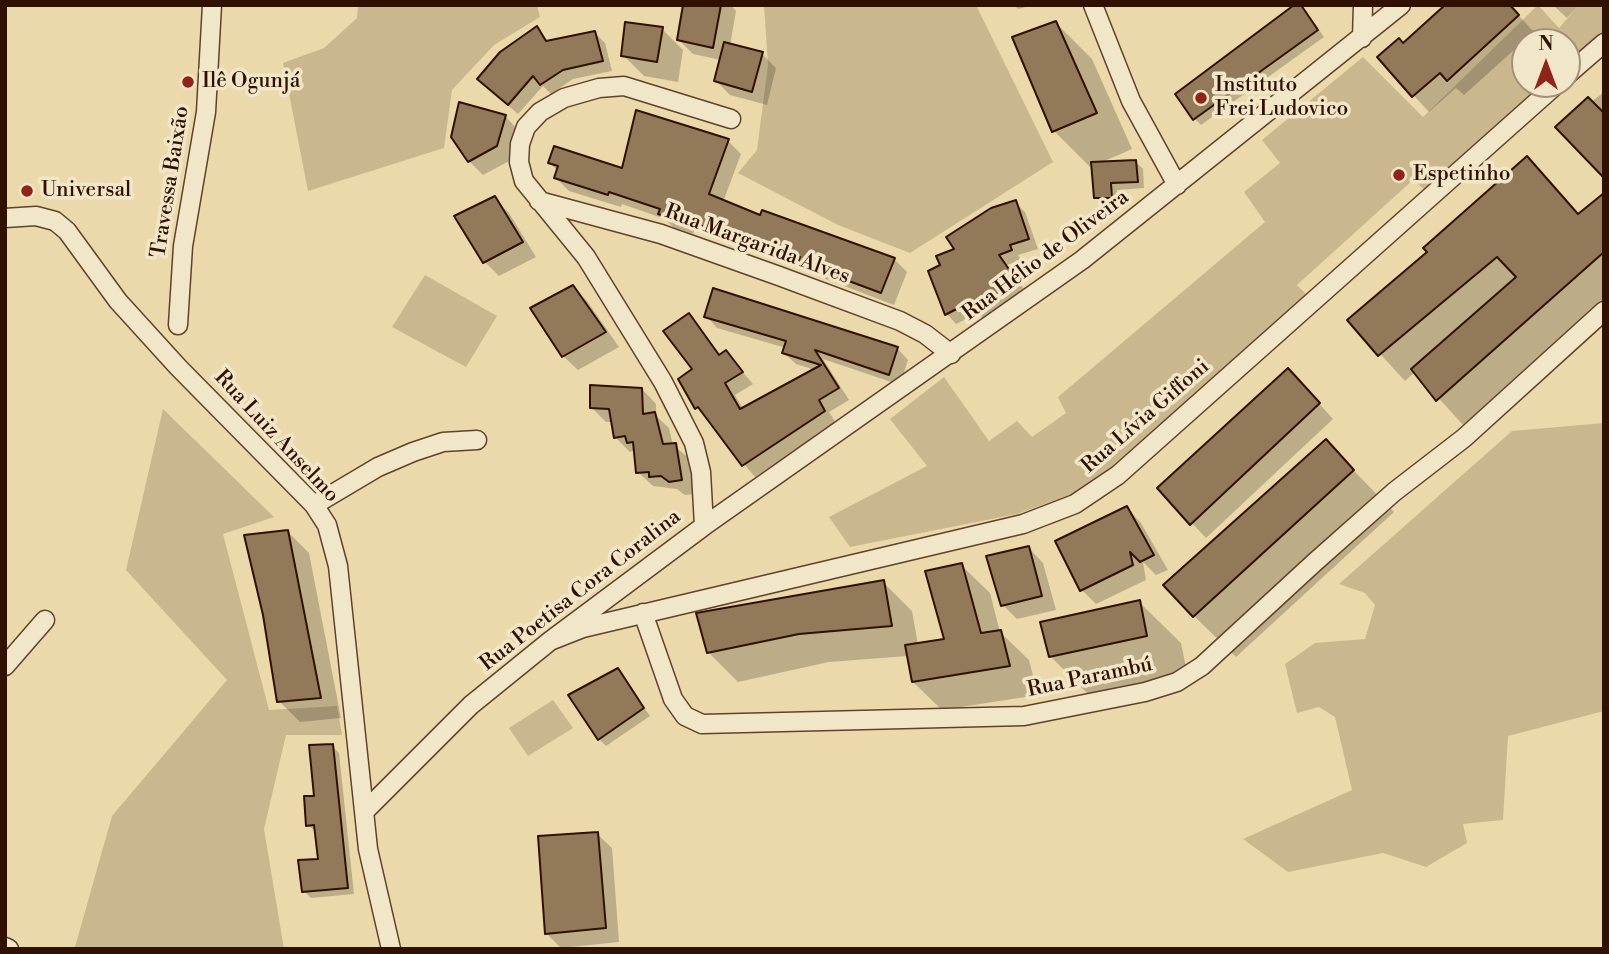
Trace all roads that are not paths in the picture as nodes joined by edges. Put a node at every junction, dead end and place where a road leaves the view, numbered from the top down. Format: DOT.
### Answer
graph roads {
  1 [pos="212,5"];
  2 [pos="1093,5"];
  3 [pos="1363,5"];
  4 [pos="1401,5"];
  5 [pos="1362,38"];
  6 [pos="1604,43"];
  7 [pos="1581,63"];
  8 [pos="1541,98"];
  9 [pos="731,119"];
  10 [pos="1177,186"];
  11 [pos="539,201"];
  12 [pos="5,218"];
  13 [pos="1604,311"];
  14 [pos="178,325"];
  15 [pos="951,354"];
  16 [pos="477,440"];
  17 [pos="314,505"];
  18 [pos="704,526"];
  19 [pos="643,613"];
  20 [pos="45,620"];
  21 [pos="550,641"];
  22 [pos="5,666"];
  23 [pos="364,812"];
  24 [pos="391,949"];
  1 -- 14 [label="street, Travessa Baixão"];
  2 -- 10 [label="street"];
  3 -- 5 [label="street"];
  4 -- 5 [label="street, Rua Hélio de Oliveira"];
  5 -- 10 [label="street, Rua Hélio de Oliveira"];
  6 -- 7 [label="street"];
  8 -- 19 [label="street, Rua Lívia Giffoni"];
  9 -- 11 [label="street, Rua Poetisa Cora Coralina"];
  10 -- 15 [label="street, Rua Hélio de Oliveira"];
  11 -- 15 [label="street, Rua Margarida Alves"];
  11 -- 18 [label="street, Rua Poetisa Cora Coralina"];
  12 -- 17 [label="street, Rua Luiz Anselmo"];
  13 -- 19 [label="street, Rua Parambú"];
  15 -- 18 [label="street, Rua Hélio de Oliveira"];
  16 -- 17 [label="street"];
  17 -- 23 [label="street, Rua Luiz Anselmo"];
  18 -- 21 [label="street, Rua Poetisa Cora Coralina"];
  19 -- 21 [label="street, Rua Lívia Giffoni"];
  20 -- 22 [label="street"];
  21 -- 23 [label="street, Rua Poetisa Cora Coralina"];
  23 -- 24 [label="street, Rua Luiz Anselmo"];
}
